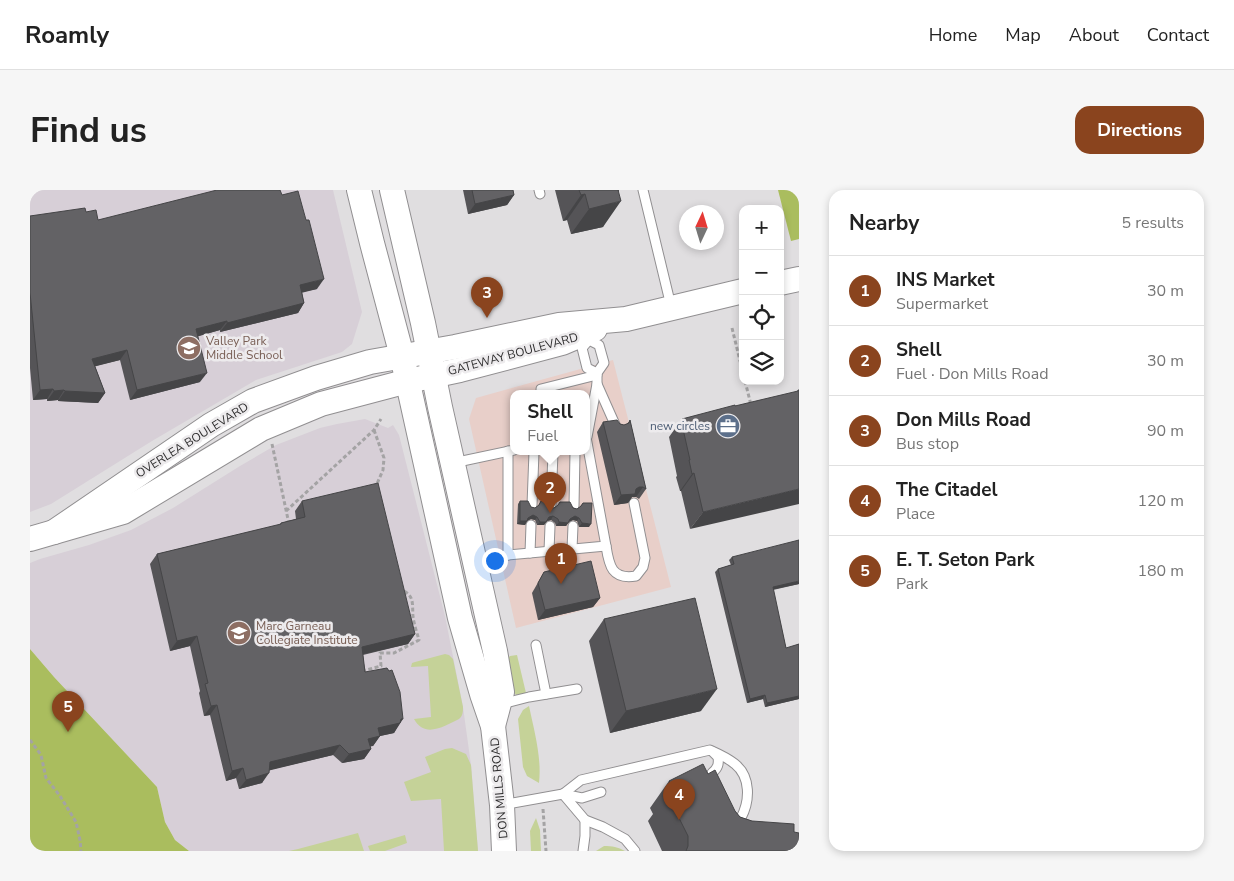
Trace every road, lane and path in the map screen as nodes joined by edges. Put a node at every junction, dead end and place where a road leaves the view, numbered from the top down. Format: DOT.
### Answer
graph roads {
  1 [pos="359,190"];
  2 [pos="392,190"];
  3 [pos="643,190"];
  4 [pos="799,279"];
  5 [pos="784,282"];
  6 [pos="739,292"];
  7 [pos="671,308"];
  8 [pos="620,320"];
  9 [pos="732,328"];
  10 [pos="588,336"];
  11 [pos="402,356"];
  12 [pos="739,357"];
  13 [pos="431,364"];
  14 [pos="597,377"];
  15 [pos="408,381"];
  16 [pos="746,385"];
  17 [pos="541,390"];
  18 [pos="752,408"];
  19 [pos="590,415"];
  20 [pos="381,419"];
  21 [pos="617,429"];
  22 [pos="374,430"];
  23 [pos="272,444"];
  24 [pos="510,451"];
  25 [pos="511,455"];
  26 [pos="534,455"];
  27 [pos="554,455"];
  28 [pos="575,455"];
  29 [pos="589,455"];
  30 [pos="452,463"];
  31 [pos="374,492"];
  32 [pos="634,502"];
  33 [pos="532,505"];
  34 [pos="551,505"];
  35 [pos="574,506"];
  36 [pos="286,511"];
  37 [pos="531,525"];
  38 [pos="550,526"];
  39 [pos="573,526"];
  40 [pos="291,530"];
  41 [pos="54,532"];
  42 [pos="30,539"];
  43 [pos="606,546"];
  44 [pos="572,549"];
  45 [pos="549,551"];
  46 [pos="530,553"];
  47 [pos="508,555"];
  48 [pos="475,561"];
  49 [pos="398,589"];
  50 [pos="536,645"];
  51 [pos="357,672"];
  52 [pos="577,689"];
  53 [pos="546,694"];
  54 [pos="496,715"];
  55 [pos="30,740"];
  56 [pos="710,750"];
  57 [pos="712,773"];
  58 [pos="601,792"];
  59 [pos="563,794"];
  60 [pos="542,798"];
  61 [pos="502,805"];
  62 [pos="741,818"];
  63 [pos="585,820"];
  64 [pos="81,851"];
  65 [pos="504,851"];
  66 [pos="546,851"];
  67 [pos="583,851"];
  68 [pos="635,851"];
  1 -- 11 [label="main road, DON MILLS ROAD"];
  2 -- 13 [label="main road, DON MILLS ROAD"];
  3 -- 7 [label="lane"];
  4 -- 5 [label="main road"];
  6 -- 7 [label="main road, GATEWAY BOULEVARD"];
  7 -- 8 [label="main road, GATEWAY BOULEVARD"];
  8 -- 10 [label="main road, GATEWAY BOULEVARD"];
  8 -- 13 [label="main road, GATEWAY BOULEVARD"];
  9 -- 12 [label="path"];
  10 -- 13 [label="main road, GATEWAY BOULEVARD"];
  10 -- 14 [label="lane"];
  10 -- 14 [label="lane"];
  11 -- 13 [label="main road, OVERLEA BOULEVARD"];
  11 -- 15 [label="main road, DON MILLS ROAD"];
  11 -- 41 [label="main road, OVERLEA BOULEVARD"];
  13 -- 15 [label="main road, OVERLEA BOULEVARD"];
  13 -- 30 [label="main road, DON MILLS ROAD"];
  14 -- 17 [label="lane"];
  14 -- 19 [label="lane"];
  14 -- 21 [label="lane"];
  15 -- 41 [label="main road, OVERLEA BOULEVARD"];
  15 -- 54 [label="main road, DON MILLS ROAD"];
  16 -- 18 [label="path"];
  20 -- 22 [label="path"];
  22 -- 31 [label="path"];
  22 -- 36 [label="path"];
  23 -- 36 [label="path"];
  24 -- 30 [label="lane"];
  25 -- 47 [label="lane"];
  26 -- 33 [label="lane"];
  27 -- 34 [label="lane"];
  28 -- 35 [label="lane"];
  29 -- 43 [label="lane"];
  30 -- 48 [label="main road, DON MILLS ROAD"];
  32 -- 43 [label="lane"];
  36 -- 40 [label="path"];
  37 -- 46 [label="lane"];
  38 -- 45 [label="lane"];
  39 -- 44 [label="lane"];
  41 -- 42 [label="main road, OVERLEA BOULEVARD"];
  43 -- 44 [label="lane"];
  44 -- 45 [label="lane"];
  45 -- 46 [label="lane"];
  46 -- 47 [label="lane"];
  47 -- 48 [label="lane"];
  48 -- 54 [label="main road, DON MILLS ROAD"];
  49 -- 51 [label="path"];
  50 -- 53 [label="lane"];
  52 -- 53 [label="lane"];
  53 -- 54 [label="lane"];
  54 -- 61 [label="main road, DON MILLS ROAD"];
  55 -- 64 [label="path"];
  56 -- 57 [label="lane"];
  56 -- 59 [label="lane"];
  56 -- 62 [label="lane"];
  58 -- 59 [label="lane"];
  59 -- 60 [label="lane"];
  59 -- 63 [label="lane"];
  60 -- 61 [label="lane"];
  60 -- 66 [label="path"];
  61 -- 65 [label="main road, DON MILLS ROAD"];
  63 -- 67 [label="lane"];
  63 -- 68 [label="lane"];
}
